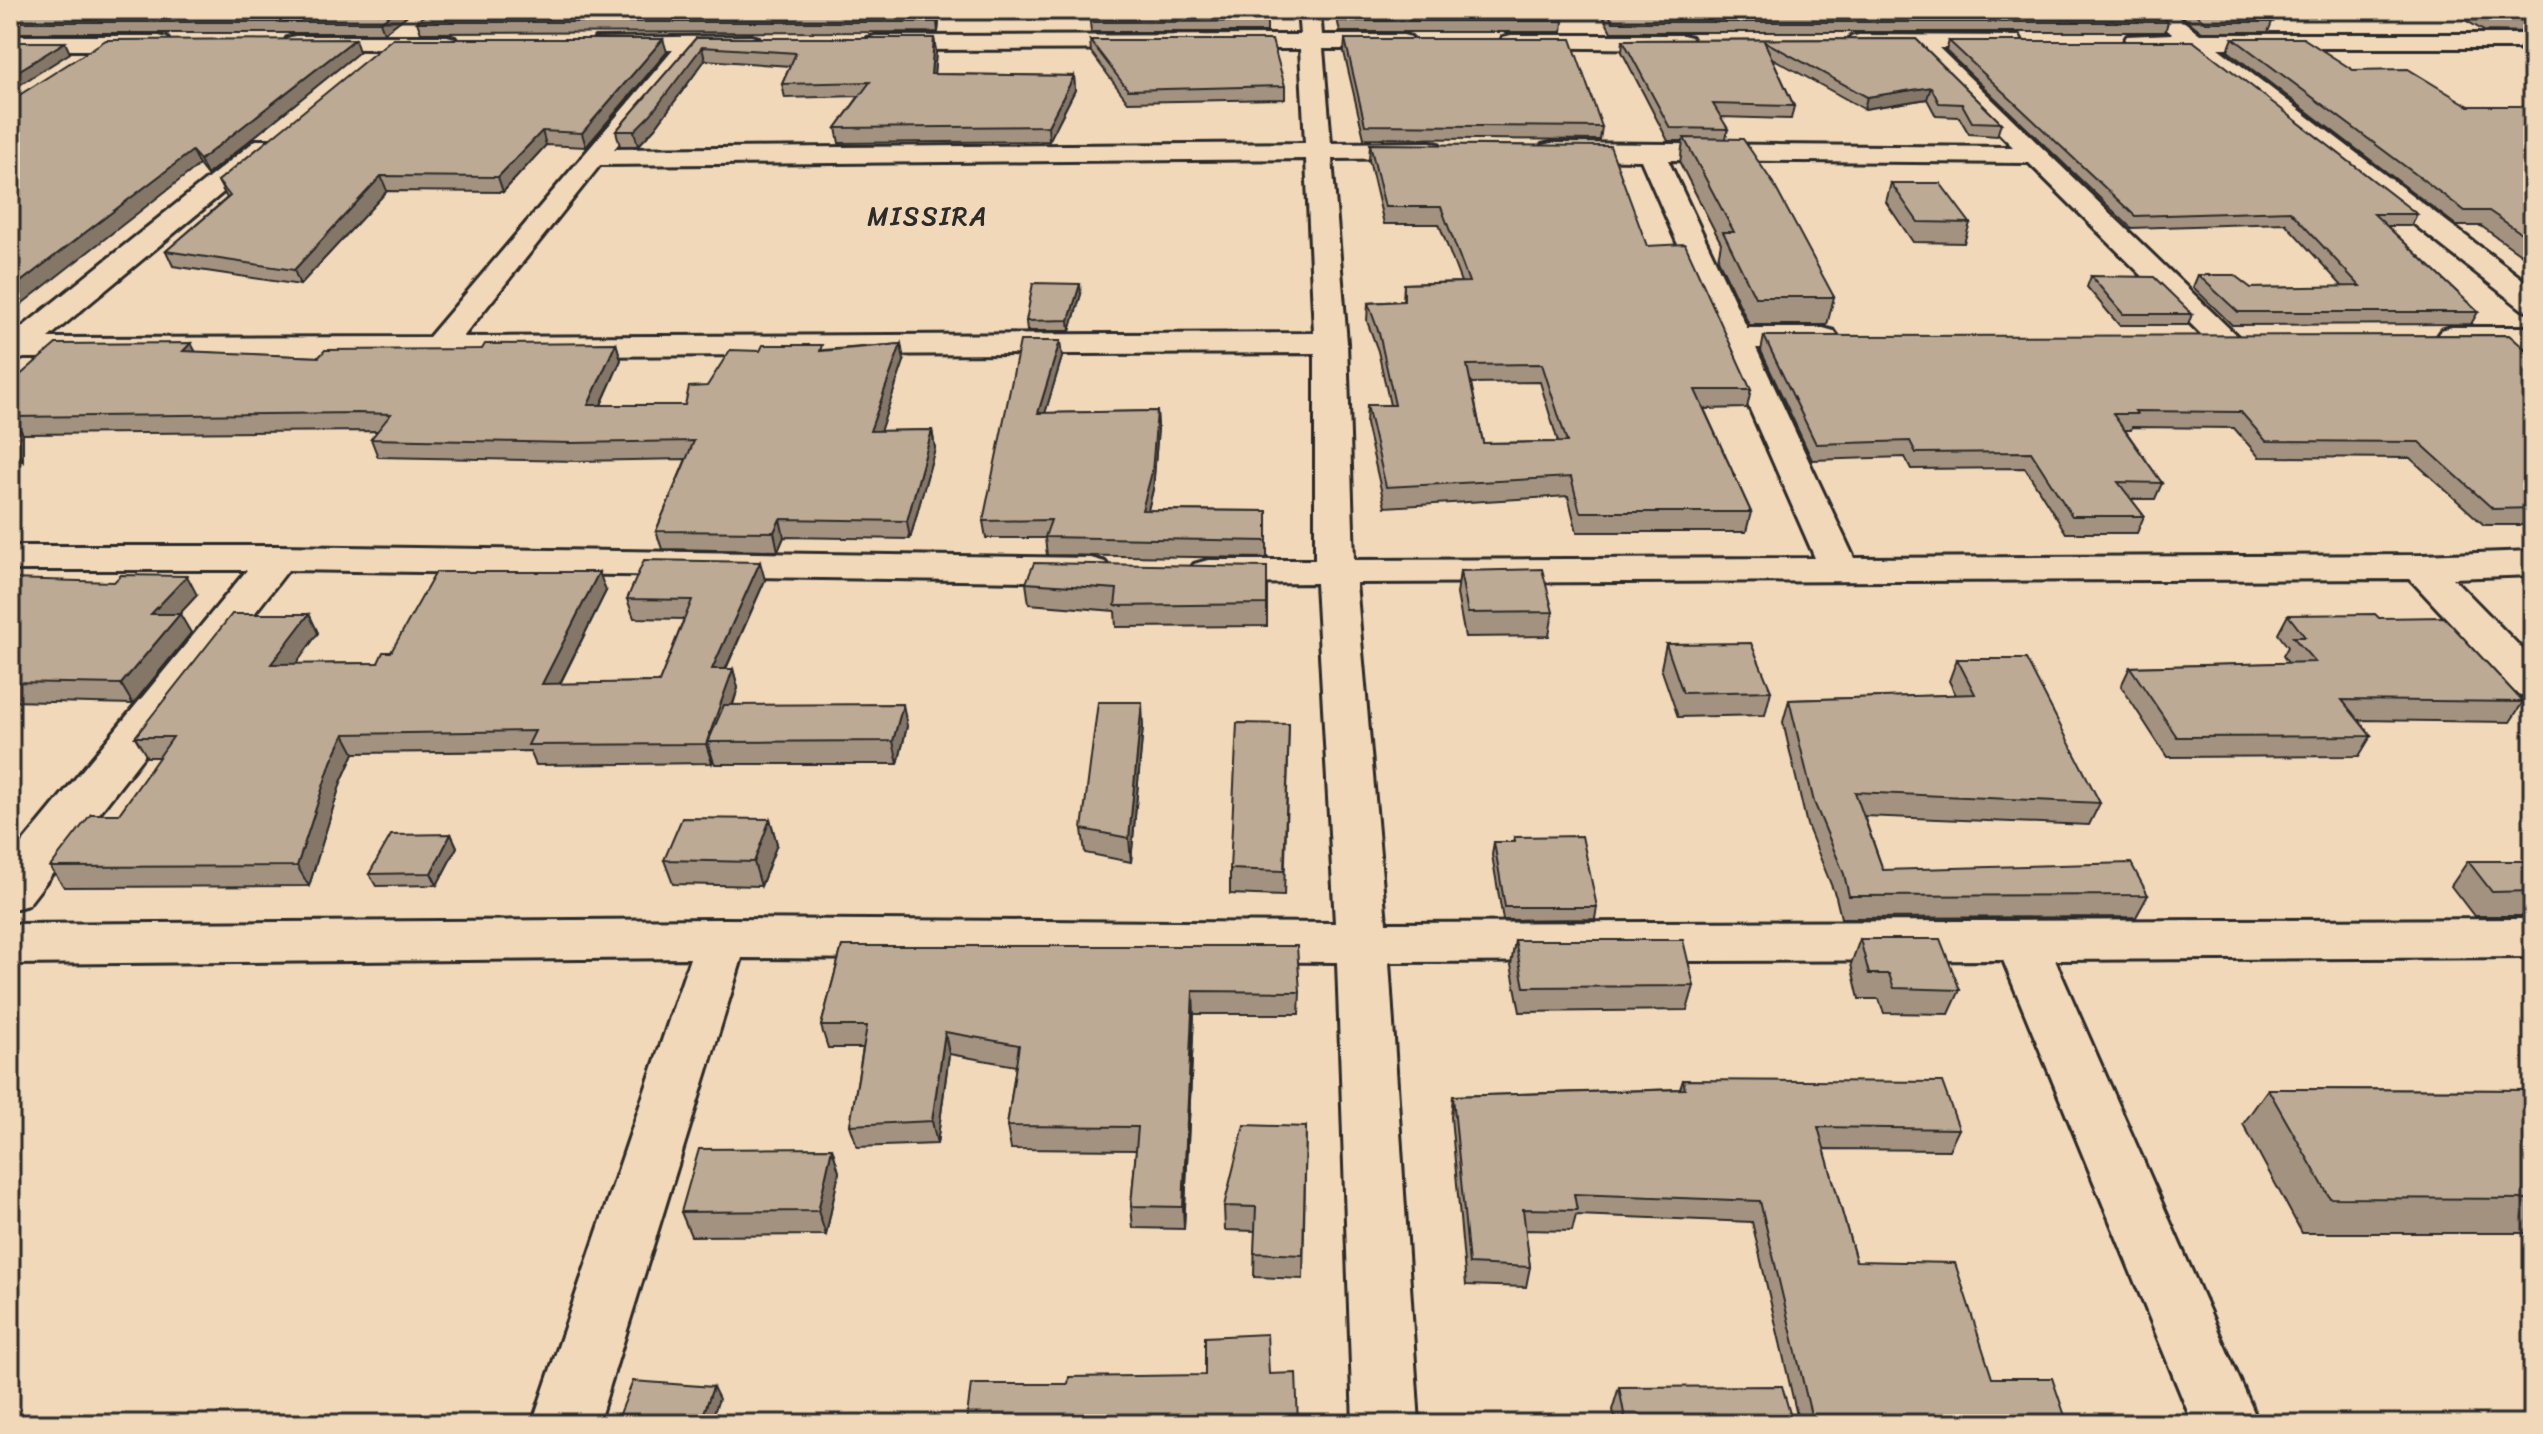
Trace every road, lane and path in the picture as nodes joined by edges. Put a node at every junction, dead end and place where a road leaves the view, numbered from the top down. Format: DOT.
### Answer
graph roads {
  1 [pos="2155,10"];
  2 [pos="421,18"];
  3 [pos="1310,26"];
  4 [pos="1919,41"];
  5 [pos="2026,41"];
  6 [pos="2118,41"];
  7 [pos="2195,41"];
  8 [pos="2479,41"];
  9 [pos="2533,41"];
  10 [pos="1420,42"];
  11 [pos="1482,42"];
  12 [pos="1700,42"];
  13 [pos="1841,42"];
  14 [pos="10,43"];
  15 [pos="106,43"];
  16 [pos="185,43"];
  17 [pos="280,43"];
  18 [pos="391,43"];
  19 [pos="470,43"];
  20 [pos="581,43"];
  21 [pos="691,43"];
  22 [pos="770,43"];
  23 [pos="849,43"];
  24 [pos="2520,64"];
  25 [pos="70,67"];
  26 [pos="355,73"];
  27 [pos="282,132"];
  28 [pos="1318,149"];
  29 [pos="1461,150"];
  30 [pos="1524,151"];
  31 [pos="1651,152"];
  32 [pos="2035,155"];
  33 [pos="593,157"];
  34 [pos="2533,302"];
  35 [pos="2175,337"];
  36 [pos="2424,337"];
  37 [pos="2533,337"];
  38 [pos="1737,338"];
  39 [pos="1847,338"];
  40 [pos="1331,343"];
  41 [pos="437,348"];
  42 [pos="12,350"];
  43 [pos="10,558"];
  44 [pos="277,558"];
  45 [pos="2533,563"];
  46 [pos="2421,567"];
  47 [pos="1840,570"];
  48 [pos="1130,571"];
  49 [pos="1177,571"];
  50 [pos="1335,574"];
  51 [pos="2533,685"];
  52 [pos="10,892"];
  53 [pos="722,938"];
  54 [pos="2533,938"];
  55 [pos="2021,941"];
  56 [pos="1362,943"];
  57 [pos="10,944"];
  58 [pos="565,1424"];
  59 [pos="1386,1424"];
  60 [pos="2226,1424"];
  1 -- 7 [label="street"];
  2 -- 18 [label="street"];
  3 -- 10 [label="street"];
  3 -- 23 [label="street"];
  3 -- 28 [label="street"];
  4 -- 5 [label="street"];
  4 -- 13 [label="street"];
  4 -- 32 [label="street"];
  6 -- 7 [label="street"];
  7 -- 8 [label="street"];
  7 -- 34 [label="street"];
  8 -- 9 [label="street"];
  8 -- 24 [label="street"];
  11 -- 12 [label="street"];
  14 -- 15 [label="street"];
  15 -- 16 [label="street"];
  15 -- 25 [label="street"];
  17 -- 18 [label="street"];
  18 -- 19 [label="street"];
  18 -- 26 [label="street"];
  20 -- 21 [label="street"];
  21 -- 22 [label="street"];
  21 -- 33 [label="street"];
  27 -- 42 [label="street"];
  28 -- 29 [label="street"];
  28 -- 33 [label="street"];
  28 -- 40 [label="street"];
  30 -- 31 [label="street"];
  31 -- 32 [label="street"];
  31 -- 38 [label="street"];
  32 -- 35 [label="street"];
  33 -- 41 [label="street"];
  36 -- 37 [label="street"];
  38 -- 39 [label="street"];
  38 -- 47 [label="street"];
  40 -- 41 [label="street"];
  40 -- 50 [label="street"];
  41 -- 42 [label="street"];
  43 -- 44 [label="street"];
  44 -- 48 [label="street"];
  44 -- 52 [label="street"];
  45 -- 46 [label="street"];
  46 -- 47 [label="street"];
  46 -- 51 [label="street"];
  47 -- 50 [label="street"];
  49 -- 50 [label="street"];
  50 -- 56 [label="street"];
  53 -- 56 [label="street"];
  53 -- 57 [label="street"];
  53 -- 58 [label="street"];
  54 -- 55 [label="street"];
  55 -- 56 [label="street"];
  55 -- 60 [label="street"];
  56 -- 59 [label="street"];
}
